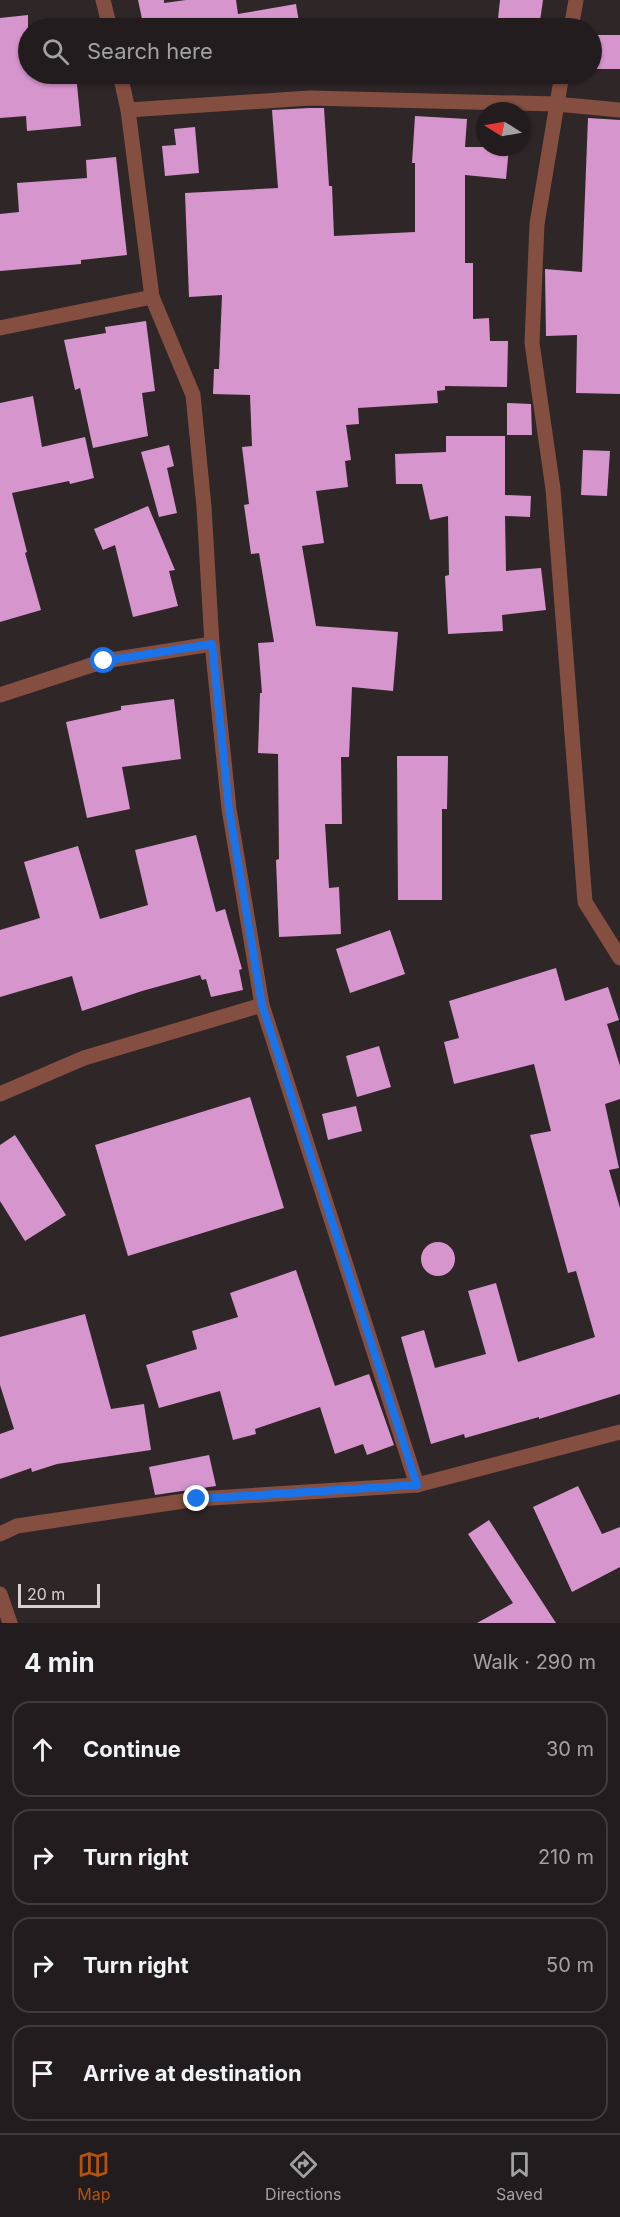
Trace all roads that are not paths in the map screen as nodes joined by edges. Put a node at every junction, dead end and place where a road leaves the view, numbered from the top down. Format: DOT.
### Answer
graph roads {
  1 [pos="103,0"];
  2 [pos="576,0"];
  3 [pos="108,18"];
  4 [pos="573,18"];
  5 [pos="122,84"];
  6 [pos="560,84"];
  7 [pos="556,104"];
  8 [pos="128,110"];
  9 [pos="620,111"];
  10 [pos="152,297"];
  11 [pos="0,328"];
  12 [pos="212,644"];
  13 [pos="0,695"];
  14 [pos="620,958"];
  15 [pos="262,1005"];
  16 [pos="0,1094"];
  17 [pos="620,1432"];
  18 [pos="417,1485"];
  19 [pos="0,1534"];
  20 [pos="0,1594"];
  21 [pos="10,1623"];
  1 -- 3 [label="street"];
  2 -- 4 [label="street"];
  5 -- 8 [label="street"];
  6 -- 7 [label="street"];
  7 -- 8 [label="street"];
  7 -- 9 [label="street"];
  7 -- 14 [label="street"];
  8 -- 10 [label="street"];
  10 -- 11 [label="street"];
  10 -- 12 [label="street"];
  12 -- 13 [label="street"];
  12 -- 15 [label="street"];
  15 -- 16 [label="street"];
  15 -- 18 [label="street"];
  17 -- 18 [label="street"];
  18 -- 19 [label="street"];
  20 -- 21 [label="street"];
}
